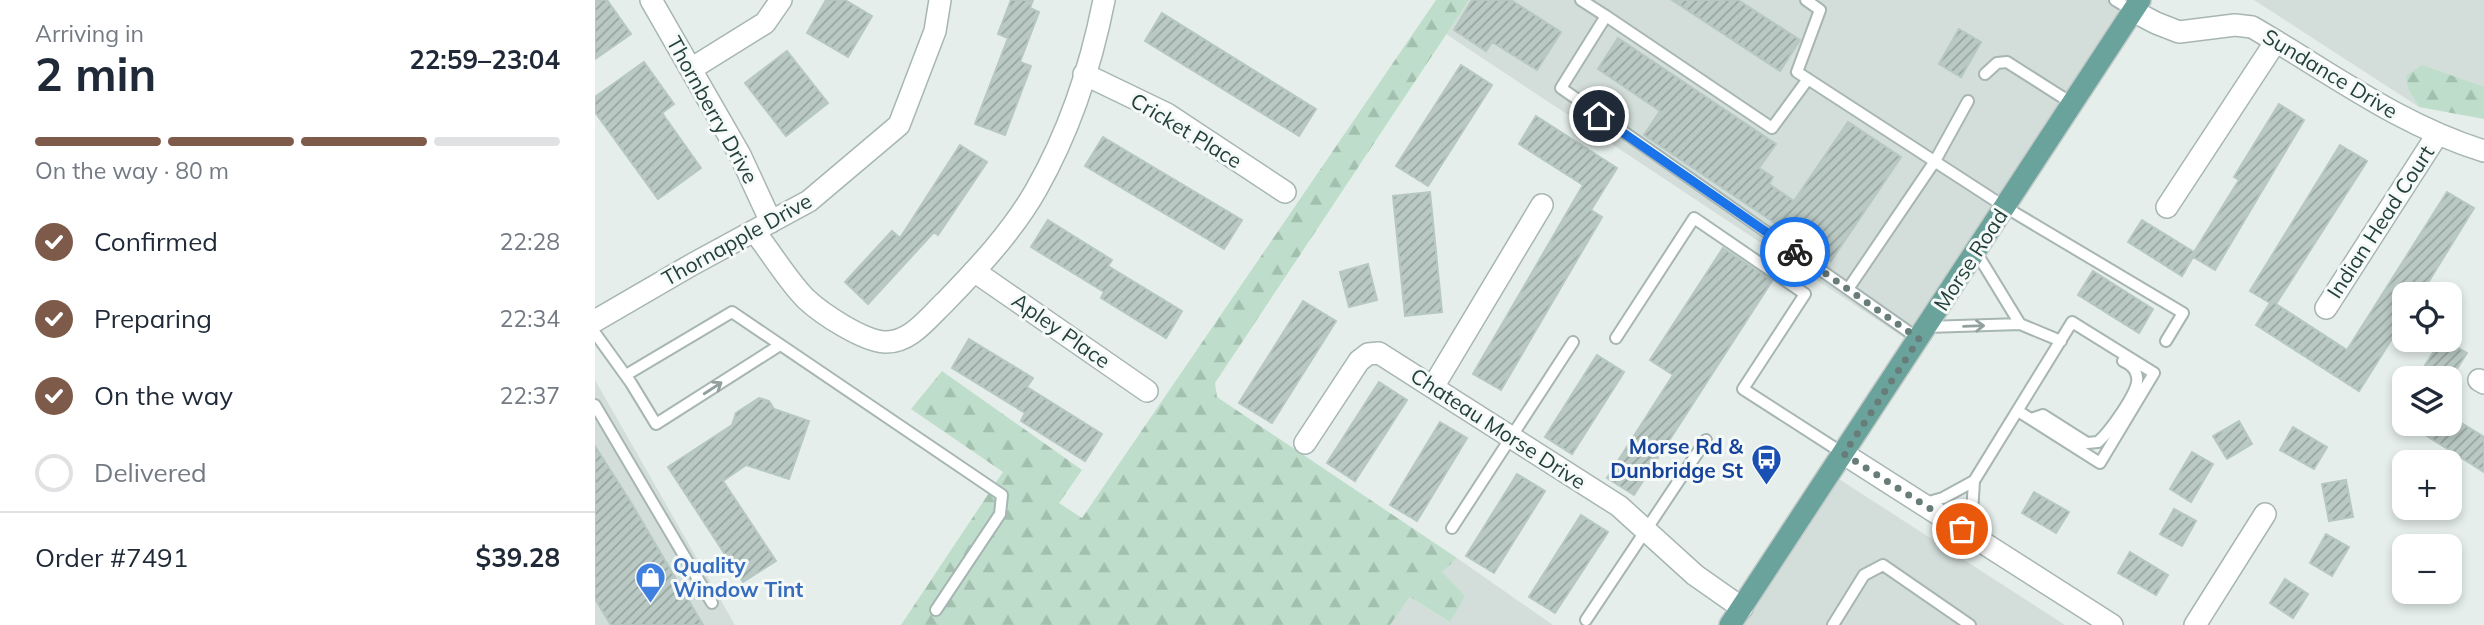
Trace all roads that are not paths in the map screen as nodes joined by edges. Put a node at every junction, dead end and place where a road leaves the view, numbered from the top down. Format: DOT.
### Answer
graph roads {
  1 [pos="651,0"];
  2 [pos="781,0"];
  3 [pos="940,0"];
  4 [pos="1104,0"];
  5 [pos="1581,0"];
  6 [pos="1806,0"];
  7 [pos="2130,4"];
  8 [pos="1606,16"];
  9 [pos="2277,41"];
  10 [pos="691,69"];
  11 [pos="1084,74"];
  12 [pos="1985,74"];
  13 [pos="1808,79"];
  14 [pos="1968,101"];
  15 [pos="2073,104"];
  16 [pos="2437,135"];
  17 [pos="2484,151"];
  18 [pos="1935,161"];
  19 [pos="1285,192"];
  20 [pos="1542,205"];
  21 [pos="2005,207"];
  22 [pos="2167,207"];
  23 [pos="763,226"];
  24 [pos="1976,252"];
  25 [pos="974,271"];
  26 [pos="1848,289"];
  27 [pos="2326,309"];
  28 [pos="595,321"];
  29 [pos="2020,324"];
  30 [pos="2076,325"];
  31 [pos="595,333"];
  32 [pos="1923,333"];
  33 [pos="1616,338"];
  34 [pos="2061,341"];
  35 [pos="2166,341"];
  36 [pos="1573,342"];
  37 [pos="779,345"];
  38 [pos="626,375"];
  39 [pos="1433,387"];
  40 [pos="1147,391"];
  41 [pos="595,405"];
  42 [pos="2018,411"];
  43 [pos="2031,419"];
  44 [pos="1511,438"];
  45 [pos="1706,440"];
  46 [pos="1305,443"];
  47 [pos="1844,454"];
  48 [pos="1974,481"];
  49 [pos="1922,504"];
  50 [pos="2265,514"];
  51 [pos="1451,528"];
  52 [pos="1645,530"];
  53 [pos="1982,542"];
  54 [pos="712,603"];
  55 [pos="936,610"];
  56 [pos="1739,619"];
  57 [pos="1586,620"];
  58 [pos="1833,625"];
  59 [pos="1970,625"];
  60 [pos="2112,625"];
  61 [pos="2195,625"];
  1 -- 10 [label="street, Thornberry Drive"];
  2 -- 10 [label="street"];
  3 -- 23 [label="street, Thornapple Drive"];
  4 -- 11 [label="street, Thornberry Drive"];
  5 -- 8 [label="lane"];
  6 -- 13 [label="lane"];
  7 -- 9 [label="street, Sundance Drive"];
  7 -- 15 [label="main road, Morse Road"];
  8 -- 13 [label="lane"];
  8 -- 26 [label="lane"];
  9 -- 16 [label="street, Sundance Drive"];
  9 -- 22 [label="street"];
  10 -- 23 [label="street, Thornberry Drive"];
  11 -- 19 [label="street, Cricket Place"];
  11 -- 25 [label="street, Thornberry Drive"];
  12 -- 15 [label="lane"];
  13 -- 18 [label="lane"];
  14 -- 18 [label="lane"];
  15 -- 21 [label="main road, Morse Road"];
  16 -- 17 [label="street, Sundance Drive"];
  16 -- 27 [label="street, Indian Head Court"];
  18 -- 21 [label="lane"];
  18 -- 26 [label="lane"];
  20 -- 39 [label="street"];
  21 -- 24 [label="main road, Morse Road"];
  21 -- 35 [label="lane"];
  23 -- 25 [label="street, Thornberry Drive"];
  23 -- 28 [label="street, Thornapple Drive"];
  24 -- 29 [label="lane"];
  24 -- 32 [label="main road, Morse Road"];
  25 -- 40 [label="street, Apley Place"];
  26 -- 32 [label="lane"];
  32 -- 29 [label="lane, one-way"];
  29 -- 34 [label="lane"];
  30 -- 34 [label="lane"];
  30 -- 43 [label="lane"];
  30 -- 43 [label="lane"];
  31 -- 38 [label="lane"];
  32 -- 47 [label="main road, Morse Road"];
  33 -- 47 [label="lane"];
  34 -- 42 [label="lane"];
  36 -- 44 [label="lane"];
  37 -- 38 [label="lane"];
  38 -- 37 [label="lane, one-way"];
  37 -- 55 [label="lane"];
  39 -- 44 [label="street, Chateau Morse Drive"];
  39 -- 46 [label="street, Chateau Morse Drive"];
  41 -- 54 [label="lane"];
  42 -- 43 [label="lane"];
  42 -- 48 [label="lane"];
  44 -- 51 [label="lane"];
  44 -- 52 [label="street, Chateau Morse Drive"];
  45 -- 52 [label="lane"];
  47 -- 49 [label="street"];
  47 -- 56 [label="main road, Morse Road"];
  48 -- 49 [label="lane"];
  48 -- 53 [label="lane"];
  49 -- 53 [label="street"];
  50 -- 61 [label="street"];
  52 -- 56 [label="street, Chateau Morse Drive"];
  52 -- 57 [label="lane"];
  53 -- 60 [label="street"];
  58 -- 59 [label="lane"];
}
